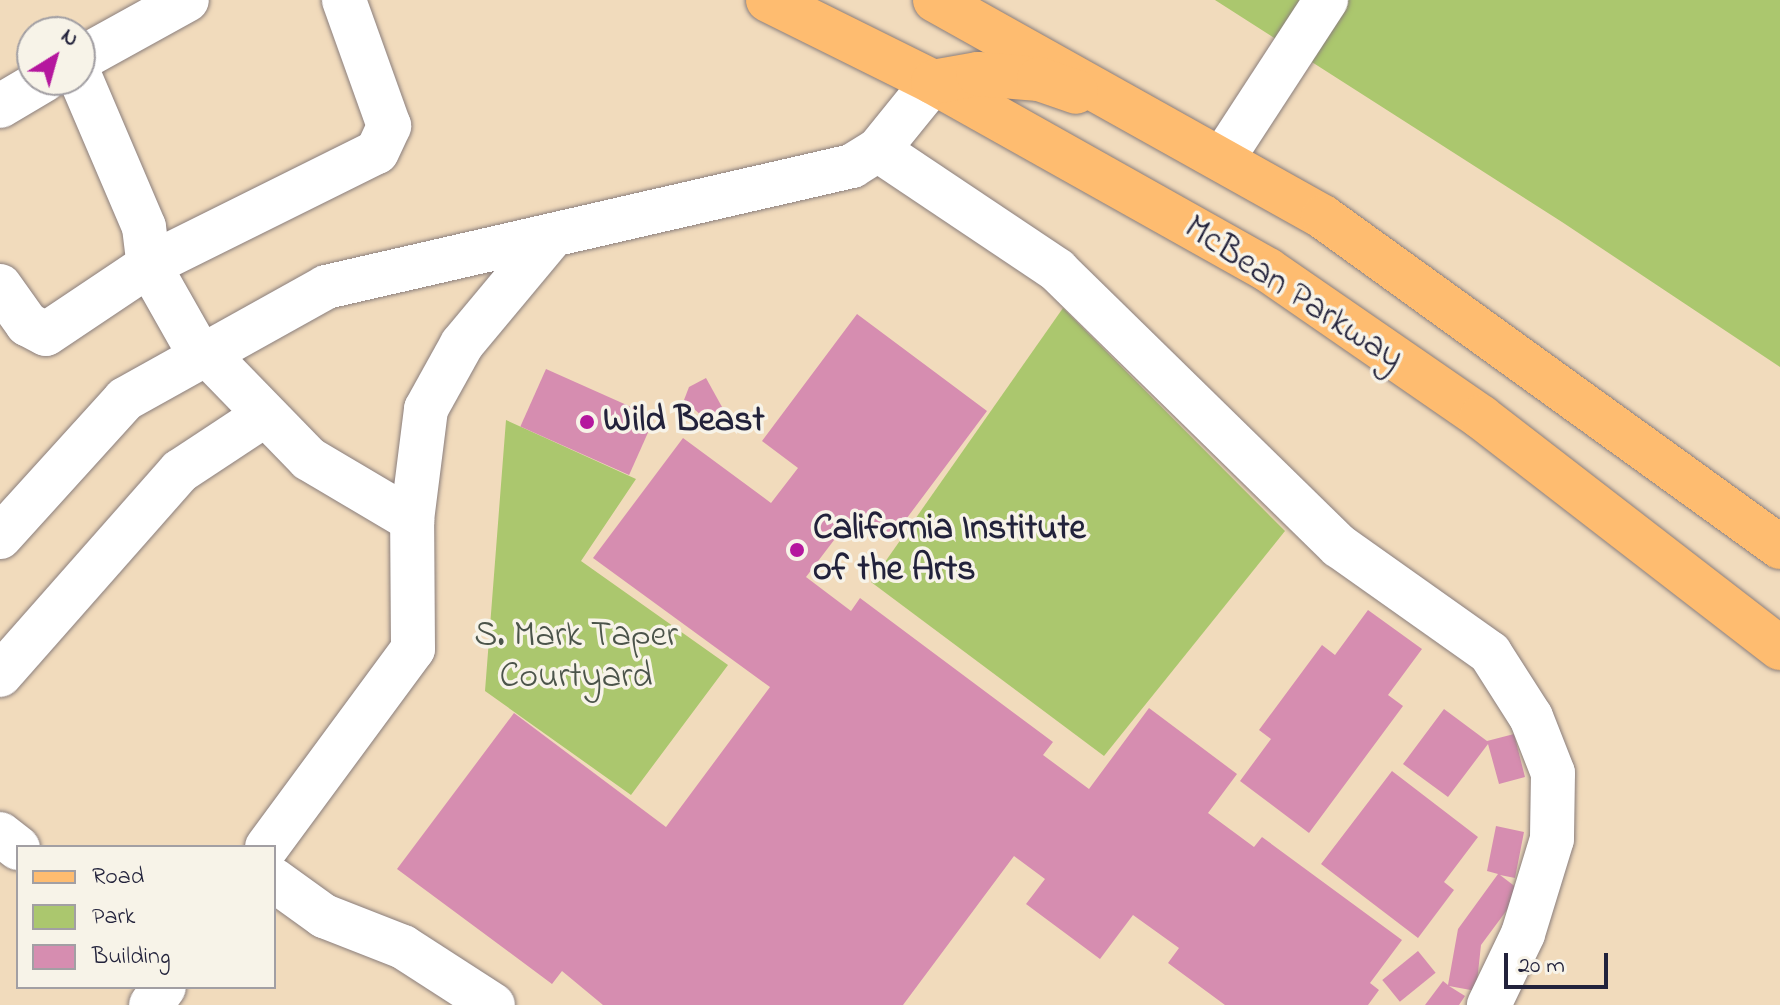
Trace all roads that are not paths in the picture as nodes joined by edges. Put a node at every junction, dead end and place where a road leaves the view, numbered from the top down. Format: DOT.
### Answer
graph roads {
  1 [pos="187,0"];
  2 [pos="344,0"];
  3 [pos="768,0"];
  4 [pos="935,0"];
  5 [pos="1326,0"];
  6 [pos="96,50"];
  7 [pos="933,82"];
  8 [pos="88,96"];
  9 [pos="1150,117"];
  10 [pos="878,150"];
  11 [pos="1223,158"];
  12 [pos="551,237"];
  13 [pos="149,265"];
  14 [pos="0,286"];
  15 [pos="203,354"];
  16 [pos="262,417"];
  17 [pos="412,520"];
  18 [pos="0,537"];
  19 [pos="1780,547"];
  20 [pos="1780,648"];
  21 [pos="0,675"];
  22 [pos="0,834"];
  23 [pos="268,845"];
  24 [pos="16,846"];
  25 [pos="276,881"];
  26 [pos="493,1005"];
  27 [pos="1489,1005"];
  1 -- 6 [label="lane"];
  2 -- 13 [label="lane"];
  3 -- 7 [label="main road, McBean Parkway"];
  4 -- 9 [label="main road"];
  5 -- 11 [label="lane"];
  7 -- 9 [label="main road"];
  7 -- 10 [label="lane"];
  7 -- 20 [label="main road, McBean Parkway"];
  8 -- 13 [label="lane"];
  9 -- 11 [label="main road"];
  10 -- 12 [label="lane"];
  10 -- 27 [label="lane"];
  11 -- 19 [label="main road"];
  12 -- 15 [label="lane"];
  12 -- 17 [label="lane"];
  13 -- 14 [label="lane"];
  13 -- 15 [label="lane"];
  15 -- 16 [label="lane"];
  15 -- 18 [label="lane"];
  16 -- 17 [label="lane"];
  16 -- 21 [label="lane"];
  17 -- 23 [label="lane"];
  22 -- 24 [label="lane"];
  25 -- 26 [label="lane"];
}
